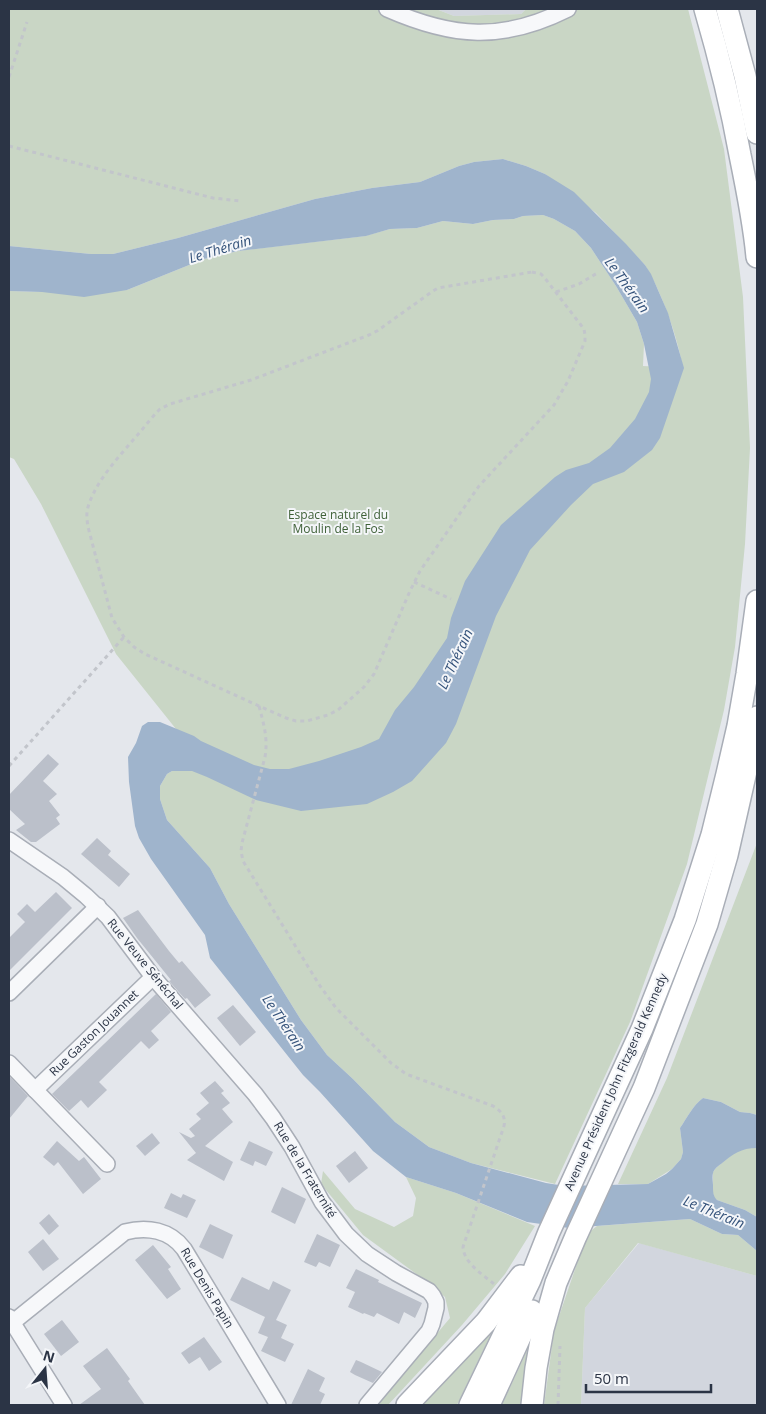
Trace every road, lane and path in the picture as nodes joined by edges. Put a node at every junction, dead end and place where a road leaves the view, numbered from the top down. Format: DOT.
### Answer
graph roads {
  1 [pos="387,9"];
  2 [pos="568,9"];
  3 [pos="705,9"];
  4 [pos="726,9"];
  5 [pos="27,22"];
  6 [pos="9,77"];
  7 [pos="757,132"];
  8 [pos="9,146"];
  9 [pos="240,201"];
  10 [pos="757,257"];
  11 [pos="599,272"];
  12 [pos="556,292"];
  13 [pos="414,582"];
  14 [pos="452,599"];
  15 [pos="757,601"];
  16 [pos="124,637"];
  17 [pos="259,706"];
  18 [pos="757,717"];
  19 [pos="9,766"];
  20 [pos="9,840"];
  21 [pos="98,906"];
  22 [pos="153,976"];
  23 [pos="9,993"];
  24 [pos="9,1063"];
  25 [pos="35,1090"];
  26 [pos="265,1107"];
  27 [pos="107,1164"];
  28 [pos="587,1182"];
  29 [pos="563,1236"];
  30 [pos="507,1296"];
  31 [pos="11,1320"];
  32 [pos="64,1405"];
  33 [pos="278,1405"];
  34 [pos="367,1405"];
  35 [pos="407,1405"];
  36 [pos="470,1405"];
  37 [pos="489,1405"];
  38 [pos="532,1405"];
  1 -- 2 [label="street"];
  3 -- 10 [label="main road"];
  4 -- 7 [label="main road"];
  5 -- 6 [label="path"];
  8 -- 9 [label="path"];
  11 -- 12 [label="path"];
  12 -- 13 [label="path"];
  12 -- 16 [label="path"];
  13 -- 14 [label="path"];
  13 -- 17 [label="path"];
  15 -- 28 [label="main road, Avenue Président John Fitzgerald Kennedy"];
  16 -- 17 [label="path"];
  16 -- 19 [label="path"];
  17 -- 30 [label="path"];
  18 -- 28 [label="main road, Avenue Président John Fitzgerald Kennedy"];
  20 -- 21 [label="street, Rue Veuve Sénéchal"];
  21 -- 22 [label="street, Rue Veuve Sénéchal"];
  21 -- 23 [label="street"];
  22 -- 25 [label="street, Rue Gaston Jouannet"];
  22 -- 26 [label="street, Rue Veuve Sénéchal"];
  24 -- 25 [label="street"];
  25 -- 27 [label="street"];
  26 -- 34 [label="street, Rue de la Fraternité"];
  28 -- 29 [label="main road, Avenue Président John Fitzgerald Kennedy"];
  29 -- 30 [label="main road"];
  29 -- 36 [label="main road, Avenue Président John Fitzgerald Kennedy"];
  29 -- 37 [label="main road, Avenue Président John Fitzgerald Kennedy"];
  29 -- 38 [label="main road"];
  30 -- 35 [label="main road"];
  31 -- 32 [label="street"];
  31 -- 33 [label="street, Rue Denis Papin"];
}
